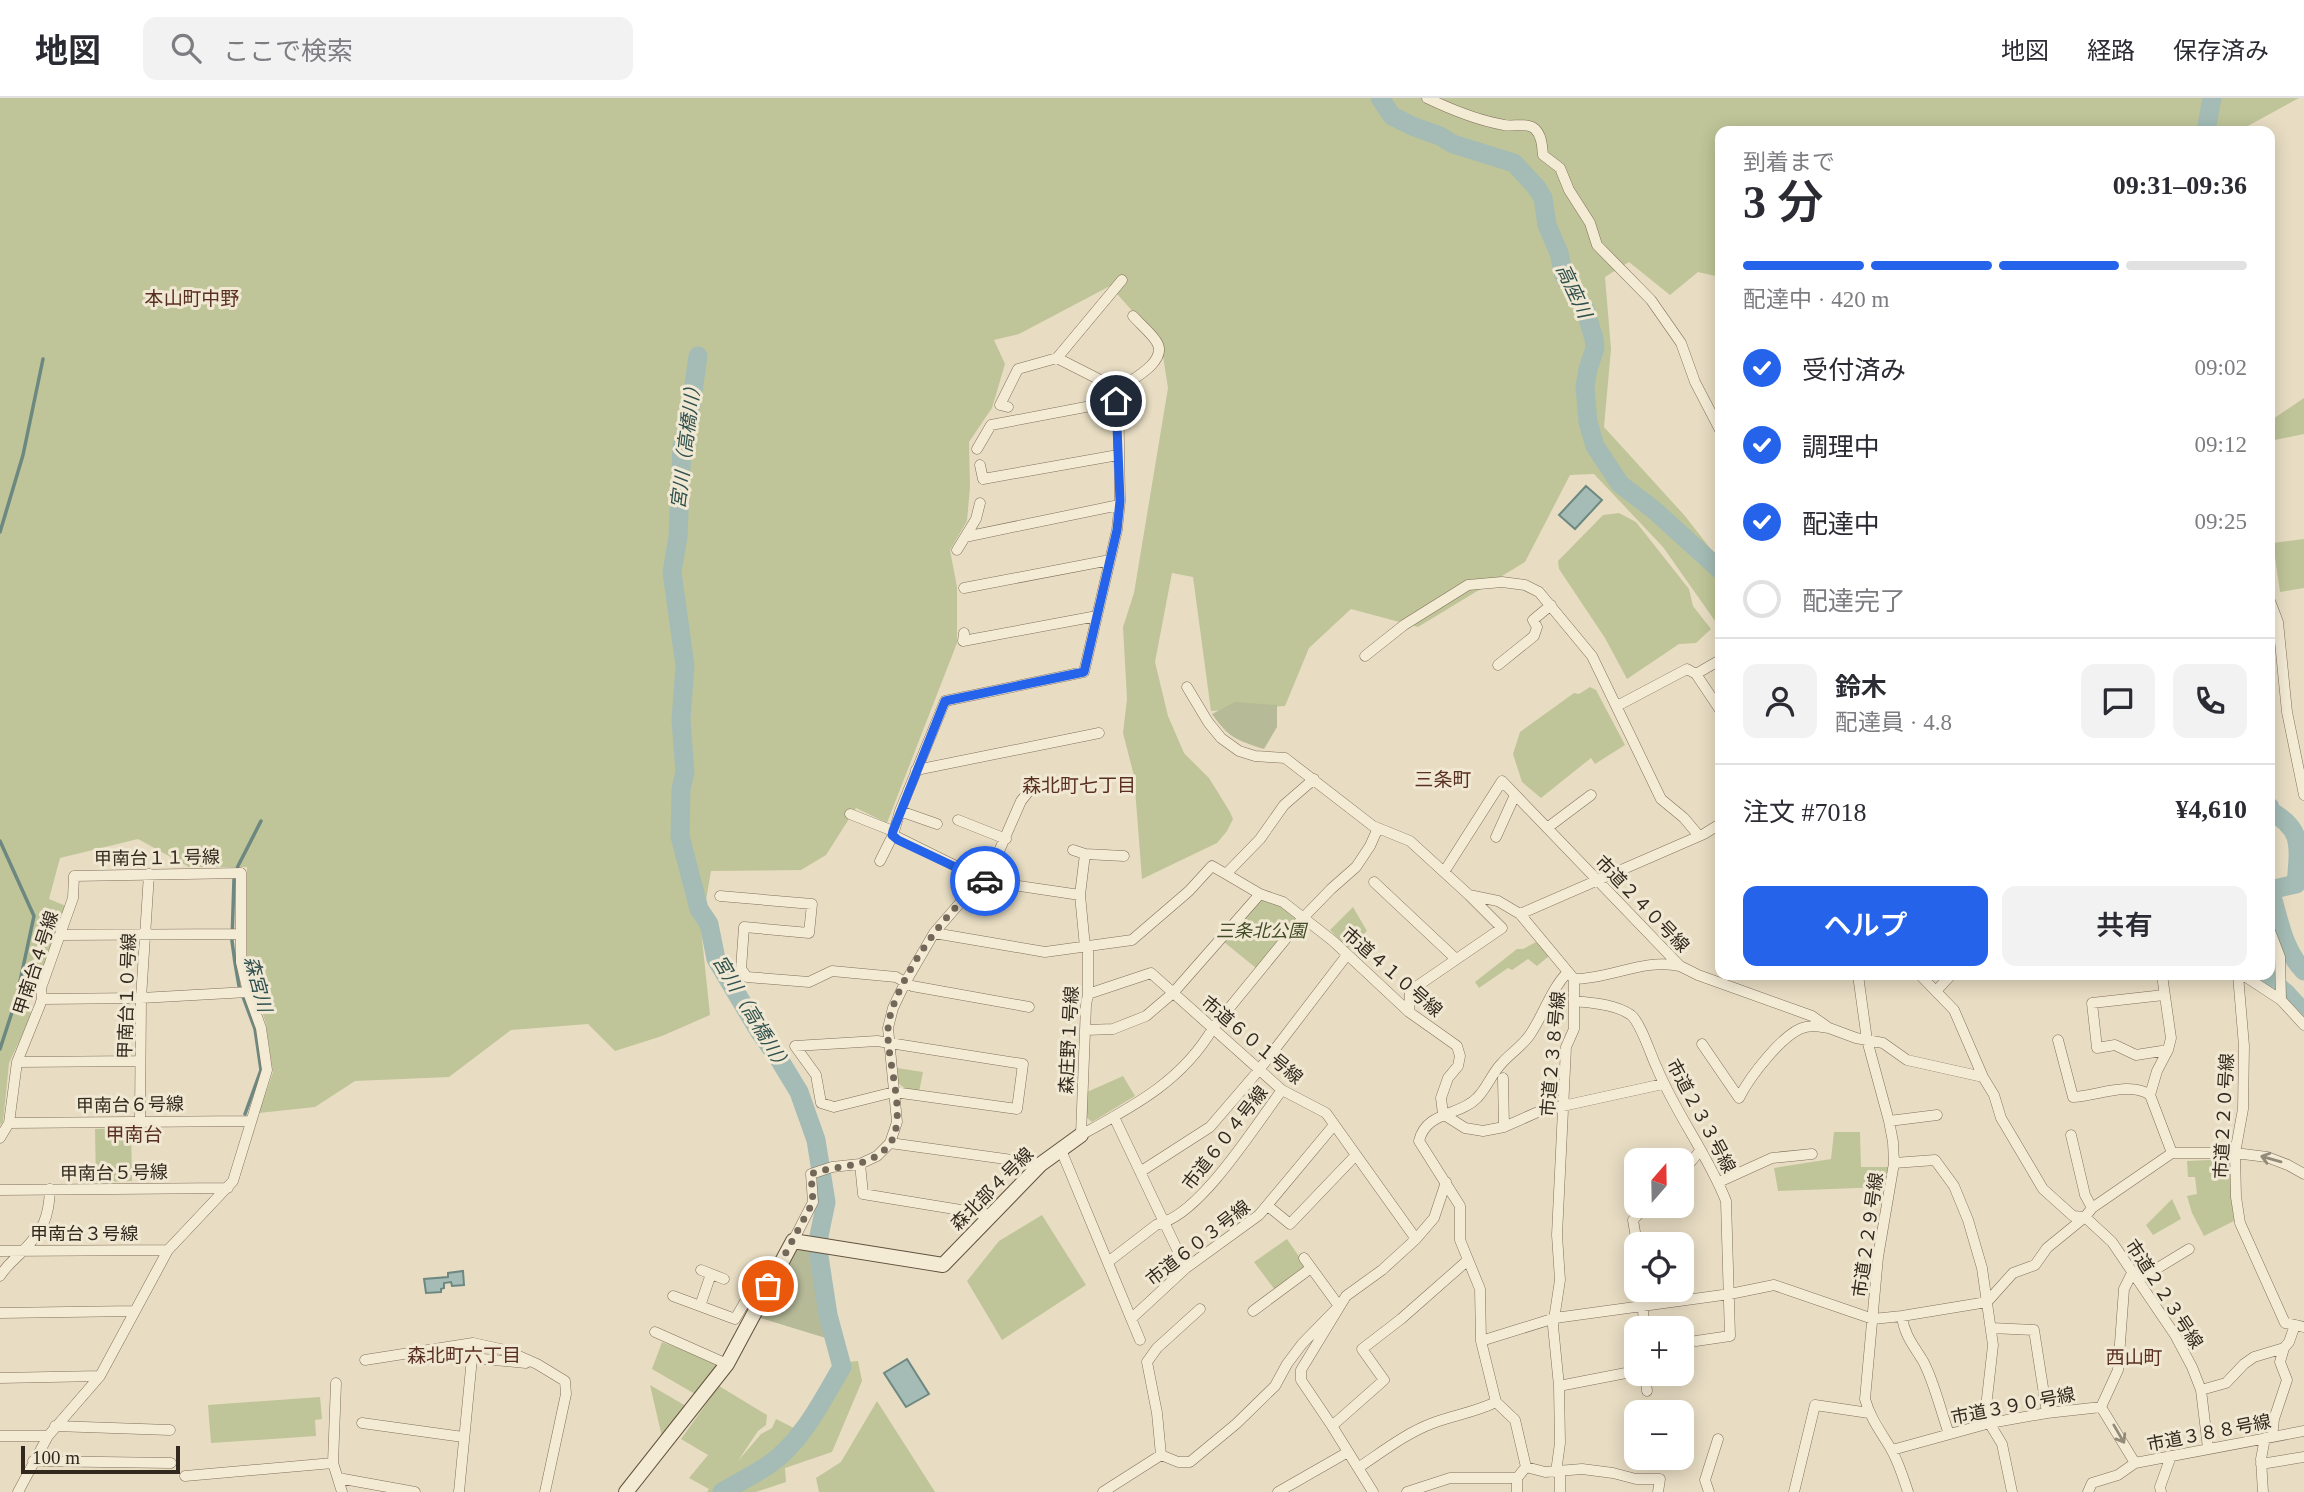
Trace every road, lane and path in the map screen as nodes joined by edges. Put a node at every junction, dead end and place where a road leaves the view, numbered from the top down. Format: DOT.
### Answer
graph roads {
  1 [pos="1427,98"];
  2 [pos="1122,280"];
  3 [pos="1133,316"];
  4 [pos="1056,358"];
  5 [pos="1118,389"];
  6 [pos="1116,401"];
  7 [pos="1008,407"];
  8 [pos="1715,408"];
  9 [pos="1709,410"];
  10 [pos="1715,420"];
  11 [pos="977,449"];
  12 [pos="1118,455"];
  13 [pos="980,465"];
  14 [pos="980,503"];
  15 [pos="1119,506"];
  16 [pos="965,537"];
  17 [pos="957,550"];
  18 [pos="1110,560"];
  19 [pos="963,587"];
  20 [pos="1551,605"];
  21 [pos="1097,616"];
  22 [pos="2275,616"];
  23 [pos="2275,628"];
  24 [pos="964,633"];
  25 [pos="2279,636"];
  26 [pos="1365,656"];
  27 [pos="1715,663"];
  28 [pos="1498,665"];
  29 [pos="1696,674"];
  30 [pos="1187,687"];
  31 [pos="1715,702"];
  32 [pos="1617,706"];
  33 [pos="1099,733"];
  34 [pos="916,771"];
  35 [pos="1314,779"];
  36 [pos="1033,786"];
  37 [pos="1516,795"];
  38 [pos="1591,795"];
  39 [pos="2304,795"];
  40 [pos="900,811"];
  41 [pos="850,814"];
  42 [pos="958,820"];
  43 [pos="937,824"];
  44 [pos="1715,827"];
  45 [pos="1378,828"];
  46 [pos="1547,828"];
  47 [pos="893,833"];
  48 [pos="1699,836"];
  49 [pos="1496,837"];
  50 [pos="1006,839"];
  51 [pos="1073,850"];
  52 [pos="1085,854"];
  53 [pos="1124,856"];
  54 [pos="880,861"];
  55 [pos="1444,872"];
  56 [pos="149,874"];
  57 [pos="1226,874"];
  58 [pos="74,876"];
  59 [pos="1596,879"];
  60 [pos="986,881"];
  61 [pos="1374,882"];
  62 [pos="1260,894"];
  63 [pos="1080,895"];
  64 [pos="1469,895"];
  65 [pos="720,896"];
  66 [pos="1520,914"];
  67 [pos="1302,919"];
  68 [pos="934,933"];
  69 [pos="145,934"];
  70 [pos="240,934"];
  71 [pos="61,935"];
  72 [pos="2275,944"];
  73 [pos="1087,946"];
  74 [pos="1347,955"];
  75 [pos="1456,959"];
  76 [pos="1680,966"];
  77 [pos="1571,975"];
  78 [pos="1859,980"];
  79 [pos="1925,980"];
  80 [pos="1946,980"];
  81 [pos="2162,980"];
  82 [pos="2241,980"];
  83 [pos="2250,980"];
  84 [pos="905,983"];
  85 [pos="1936,991"];
  86 [pos="248,992"];
  87 [pos="1172,993"];
  88 [pos="1088,994"];
  89 [pos="2164,995"];
  90 [pos="2281,997"];
  91 [pos="141,998"];
  92 [pos="42,999"];
  93 [pos="1575,1001"];
  94 [pos="1029,1007"];
  95 [pos="1409,1012"];
  96 [pos="2304,1025"];
  97 [pos="1213,1028"];
  98 [pos="1829,1028"];
  99 [pos="1086,1031"];
  100 [pos="1867,1040"];
  101 [pos="2058,1040"];
  102 [pos="889,1044"];
  103 [pos="1702,1044"];
  104 [pos="2168,1050"];
  105 [pos="140,1061"];
  106 [pos="17,1062"];
  107 [pos="1259,1070"];
  108 [pos="1983,1077"];
  109 [pos="1503,1078"];
  110 [pos="1663,1084"];
  111 [pos="1282,1090"];
  112 [pos="894,1092"];
  113 [pos="2150,1095"];
  114 [pos="1563,1106"];
  115 [pos="1443,1114"];
  116 [pos="1937,1115"];
  117 [pos="1114,1117"];
  118 [pos="139,1120"];
  119 [pos="250,1121"];
  120 [pos="1889,1121"];
  121 [pos="9,1123"];
  122 [pos="1334,1125"];
  123 [pos="1504,1127"];
  124 [pos="1081,1135"];
  125 [pos="2071,1135"];
  126 [pos="0,1138"];
  127 [pos="890,1143"];
  128 [pos="1061,1150"];
  129 [pos="1700,1151"];
  130 [pos="2172,1153"];
  131 [pos="2235,1153"];
  132 [pos="1812,1154"];
  133 [pos="1355,1156"];
  134 [pos="1694,1158"];
  135 [pos="1894,1163"];
  136 [pos="860,1164"];
  137 [pos="1041,1164"];
  138 [pos="1140,1172"];
  139 [pos="2304,1174"];
  140 [pos="1447,1182"];
  141 [pos="1719,1182"];
  142 [pos="228,1188"];
  143 [pos="50,1189"];
  144 [pos="0,1190"];
  145 [pos="1268,1206"];
  146 [pos="2092,1208"];
  147 [pos="991,1214"];
  148 [pos="2085,1217"];
  149 [pos="1164,1222"];
  150 [pos="1416,1238"];
  151 [pos="797,1241"];
  152 [pos="2189,1249"];
  153 [pos="24,1250"];
  154 [pos="168,1250"];
  155 [pos="0,1251"];
  156 [pos="1304,1258"];
  157 [pos="1468,1260"];
  158 [pos="1108,1262"];
  159 [pos="779,1267"];
  160 [pos="1186,1268"];
  161 [pos="1311,1268"];
  162 [pos="701,1270"];
  163 [pos="711,1274"];
  164 [pos="2135,1275"];
  165 [pos="0,1276"];
  166 [pos="724,1279"];
  167 [pos="1730,1294"];
  168 [pos="673,1296"];
  169 [pos="1644,1302"];
  170 [pos="1987,1302"];
  171 [pos="1644,1305"];
  172 [pos="700,1306"];
  173 [pos="1339,1306"];
  174 [pos="1200,1308"];
  175 [pos="134,1311"];
  176 [pos="1253,1311"];
  177 [pos="0,1312"];
  178 [pos="1644,1316"];
  179 [pos="1902,1317"];
  180 [pos="1132,1318"];
  181 [pos="1555,1318"];
  182 [pos="1873,1319"];
  183 [pos="2300,1326"];
  184 [pos="1991,1328"];
  185 [pos="655,1332"];
  186 [pos="1140,1340"];
  187 [pos="1481,1341"];
  188 [pos="1696,1341"];
  189 [pos="2284,1348"];
  190 [pos="365,1360"];
  191 [pos="537,1364"];
  192 [pos="727,1364"];
  193 [pos="1624,1373"];
  194 [pos="100,1376"];
  195 [pos="0,1378"];
  196 [pos="336,1383"];
  197 [pos="1559,1386"];
  198 [pos="1646,1386"];
  199 [pos="2201,1390"];
  200 [pos="1647,1391"];
  201 [pos="1496,1402"];
  202 [pos="2101,1407"];
  203 [pos="1869,1413"];
  204 [pos="2047,1413"];
  205 [pos="362,1423"];
  206 [pos="1990,1423"];
  207 [pos="55,1426"];
  208 [pos="1332,1426"];
  209 [pos="170,1430"];
  210 [pos="2304,1432"];
  211 [pos="1949,1434"];
  212 [pos="0,1436"];
  213 [pos="48,1436"];
  214 [pos="463,1437"];
  215 [pos="2269,1438"];
  216 [pos="1718,1439"];
  217 [pos="2208,1448"];
  218 [pos="1892,1450"];
  219 [pos="1348,1452"];
  220 [pos="1161,1455"];
  221 [pos="2171,1456"];
  222 [pos="2304,1457"];
  223 [pos="33,1461"];
  224 [pos="171,1463"];
  225 [pos="333,1463"];
  226 [pos="2135,1463"];
  227 [pos="2261,1464"];
  228 [pos="1526,1467"];
  229 [pos="1358,1468"];
  230 [pos="1556,1472"];
  231 [pos="185,1476"];
  232 [pos="338,1478"];
  233 [pos="1517,1478"];
  234 [pos="18,1492"];
  235 [pos="342,1492"];
  236 [pos="415,1492"];
  237 [pos="459,1492"];
  238 [pos="545,1492"];
  239 [pos="626,1492"];
  240 [pos="1103,1492"];
  241 [pos="1278,1492"];
  242 [pos="1373,1492"];
  243 [pos="1407,1492"];
  244 [pos="1517,1492"];
  245 [pos="1560,1492"];
  246 [pos="1658,1492"];
  247 [pos="1709,1492"];
  248 [pos="1794,1492"];
  249 [pos="1908,1492"];
  250 [pos="2012,1492"];
  251 [pos="2088,1492"];
  252 [pos="2161,1492"];
  253 [pos="2263,1492"];
  1 -- 9 [label="street"];
  2 -- 4 [label="street"];
  3 -- 5 [label="street"];
  4 -- 5 [label="street"];
  4 -- 7 [label="street"];
  5 -- 6 [label="street"];
  6 -- 11 [label="street"];
  6 -- 12 [label="street"];
  8 -- 9 [label="street"];
  9 -- 10 [label="street"];
  12 -- 13 [label="street"];
  12 -- 15 [label="street"];
  14 -- 16 [label="street"];
  15 -- 16 [label="street"];
  15 -- 18 [label="street"];
  16 -- 17 [label="street"];
  18 -- 19 [label="street"];
  18 -- 21 [label="street"];
  20 -- 26 [label="street"];
  20 -- 28 [label="street"];
  20 -- 32 [label="street"];
  21 -- 24 [label="street"];
  21 -- 34 [label="street"];
  22 -- 25 [label="street"];
  23 -- 25 [label="street"];
  25 -- 39 [label="street"];
  27 -- 29 [label="street"];
  29 -- 31 [label="street"];
  29 -- 32 [label="street"];
  30 -- 35 [label="street, 市道２３８号線"];
  32 -- 48 [label="street"];
  33 -- 34 [label="street"];
  34 -- 40 [label="street"];
  35 -- 45 [label="street, 市道２３８号線"];
  35 -- 57 [label="street"];
  36 -- 50 [label="street"];
  37 -- 46 [label="street, 市道２４０号線"];
  37 -- 49 [label="street"];
  37 -- 55 [label="street, 市道２４０号線"];
  38 -- 46 [label="street"];
  40 -- 43 [label="street"];
  40 -- 47 [label="street"];
  41 -- 47 [label="street"];
  42 -- 50 [label="street"];
  44 -- 48 [label="street"];
  45 -- 55 [label="street, 市道２３８号線"];
  45 -- 67 [label="street"];
  46 -- 59 [label="street, 市道２４０号線"];
  47 -- 54 [label="street"];
  47 -- 60 [label="street"];
  48 -- 59 [label="street"];
  50 -- 60 [label="street"];
  51 -- 52 [label="street"];
  52 -- 53 [label="street"];
  52 -- 63 [label="street, 森庄野１号線"];
  55 -- 64 [label="street, 市道２３８号線"];
  56 -- 58 [label="street, 甲南台１１号線"];
  56 -- 69 [label="street, 甲南台１０号線"];
  56 -- 70 [label="street, 甲南台１１号線"];
  57 -- 62 [label="street, 市道４１０号線"];
  57 -- 73 [label="street"];
  58 -- 71 [label="street, 甲南台４号線"];
  59 -- 66 [label="street"];
  59 -- 76 [label="street, 市道２４０号線"];
  60 -- 63 [label="street"];
  60 -- 68 [label="street"];
  61 -- 75 [label="street"];
  62 -- 67 [label="street, 市道４１０号線"];
  62 -- 87 [label="street"];
  63 -- 73 [label="street, 森庄野１号線"];
  64 -- 66 [label="street, 市道２３８号線"];
  64 -- 75 [label="street"];
  65 -- 84 [label="street"];
  66 -- 77 [label="street, 市道２３８号線"];
  67 -- 74 [label="street, 市道４１０号線"];
  67 -- 97 [label="street"];
  68 -- 73 [label="street"];
  68 -- 84 [label="street"];
  69 -- 70 [label="street"];
  69 -- 71 [label="street"];
  69 -- 91 [label="street, 甲南台１０号線"];
  70 -- 86 [label="street"];
  71 -- 92 [label="street, 甲南台４号線"];
  72 -- 90 [label="street"];
  73 -- 88 [label="street, 森庄野１号線"];
  74 -- 95 [label="street, 市道４１０号線"];
  74 -- 107 [label="street"];
  75 -- 95 [label="street"];
  76 -- 77 [label="street"];
  76 -- 98 [label="street, 市道２４０号線"];
  77 -- 93 [label="street, 市道２３８号線"];
  77 -- 115 [label="street"];
  78 -- 100 [label="street, 市道２２９号線"];
  79 -- 85 [label="street, 市道２２３号線"];
  80 -- 85 [label="street"];
  81 -- 89 [label="street"];
  82 -- 131 [label="street, 市道２２０号線"];
  83 -- 90 [label="street"];
  84 -- 94 [label="street"];
  84 -- 102 [label="street"];
  85 -- 108 [label="street, 市道２２３号線"];
  86 -- 91 [label="street"];
  86 -- 119 [label="street"];
  87 -- 88 [label="street, 市道６０１号線"];
  87 -- 97 [label="street, 市道６０１号線"];
  87 -- 99 [label="street"];
  88 -- 99 [label="street, 森庄野１号線"];
  89 -- 104 [label="street"];
  89 -- 104 [label="street"];
  90 -- 96 [label="street"];
  91 -- 92 [label="street"];
  91 -- 105 [label="street, 甲南台１０号線"];
  92 -- 106 [label="street, 甲南台４号線"];
  93 -- 110 [label="street, 市道２３３号線"];
  93 -- 114 [label="street, 市道２３８号線"];
  95 -- 115 [label="street, 市道４１０号線"];
  97 -- 107 [label="street, 市道６０１号線"];
  97 -- 117 [label="street"];
  98 -- 100 [label="street, 市道２４０号線"];
  98 -- 103 [label="street"];
  99 -- 124 [label="street, 森庄野１号線"];
  100 -- 108 [label="street, 市道２４０号線"];
  100 -- 120 [label="street, 市道２２９号線"];
  101 -- 113 [label="street"];
  102 -- 112 [label="street"];
  102 -- 112 [label="street"];
  102 -- 112 [label="street"];
  104 -- 113 [label="street"];
  105 -- 106 [label="street"];
  105 -- 118 [label="street, 甲南台１０号線"];
  106 -- 121 [label="street, 甲南台４号線"];
  107 -- 111 [label="street, 市道６０１号線"];
  107 -- 138 [label="street"];
  108 -- 148 [label="street, 市道２２３号線"];
  109 -- 123 [label="street"];
  110 -- 114 [label="street"];
  110 -- 129 [label="street, 市道２３３号線"];
  111 -- 122 [label="street, 市道６０１号線"];
  111 -- 149 [label="street, 市道６０４号線"];
  112 -- 127 [label="street"];
  113 -- 130 [label="street"];
  114 -- 123 [label="street"];
  114 -- 181 [label="street, 市道２３８号線"];
  115 -- 123 [label="street"];
  115 -- 140 [label="street"];
  116 -- 120 [label="street"];
  117 -- 124 [label="street"];
  117 -- 138 [label="street"];
  118 -- 119 [label="street, 甲南台６号線"];
  118 -- 121 [label="street, 甲南台６号線"];
  119 -- 142 [label="street"];
  120 -- 135 [label="street, 市道２２９号線"];
  121 -- 126 [label="street, 甲南台４号線"];
  122 -- 133 [label="street, 市道６０１号線"];
  122 -- 145 [label="street, 市道６０３号線"];
  124 -- 128 [label="street"];
  125 -- 146 [label="street"];
  127 -- 136 [label="street"];
  127 -- 137 [label="street"];
  128 -- 137 [label="street, 森北部４号線"];
  128 -- 158 [label="street, 森北部４号線"];
  129 -- 134 [label="street"];
  129 -- 141 [label="street, 市道２３３号線"];
  130 -- 131 [label="street"];
  130 -- 146 [label="street"];
  139 -- 131 [label="street, one-way"];
  131 -- 183 [label="street, 市道２２０号線"];
  132 -- 141 [label="street"];
  133 -- 145 [label="street"];
  133 -- 150 [label="street, 市道６０１号線"];
  135 -- 170 [label="street"];
  135 -- 182 [label="street, 市道２２９号線"];
  136 -- 147 [label="street"];
  136 -- 151 [label="street"];
  137 -- 147 [label="street, 森北部４号線"];
  138 -- 149 [label="street"];
  140 -- 150 [label="street"];
  140 -- 157 [label="street"];
  141 -- 167 [label="street, 市道２３３号線"];
  142 -- 143 [label="street, 甲南台５号線"];
  142 -- 154 [label="street"];
  143 -- 144 [label="street, 甲南台５号線"];
  143 -- 153 [label="street"];
  145 -- 160 [label="street, 市道６０３号線"];
  146 -- 148 [label="street"];
  147 -- 151 [label="street, 森北部４号線"];
  148 -- 164 [label="street, 市道２２３号線"];
  148 -- 170 [label="street"];
  149 -- 158 [label="street, 市道６０４号線"];
  149 -- 160 [label="street"];
  150 -- 173 [label="street"];
  151 -- 159 [label="street"];
  152 -- 164 [label="street"];
  153 -- 154 [label="street, 甲南台３号線"];
  153 -- 155 [label="street, 甲南台３号線"];
  153 -- 165 [label="street"];
  154 -- 175 [label="street"];
  156 -- 161 [label="street"];
  157 -- 187 [label="street"];
  157 -- 208 [label="street"];
  158 -- 180 [label="street, 森北部４号線"];
  159 -- 172 [label="street"];
  159 -- 192 [label="street"];
  160 -- 180 [label="street, 市道６０３号線"];
  161 -- 173 [label="street"];
  161 -- 176 [label="street"];
  162 -- 163 [label="street"];
  163 -- 166 [label="street"];
  163 -- 172 [label="street"];
  164 -- 199 [label="street, 市道２２３号線"];
  164 -- 202 [label="street"];
  167 -- 171 [label="street"];
  167 -- 182 [label="street"];
  167 -- 188 [label="street, 市道２３３号線"];
  168 -- 172 [label="street"];
  169 -- 171 [label="street"];
  170 -- 179 [label="street"];
  170 -- 184 [label="street"];
  171 -- 178 [label="street"];
  171 -- 181 [label="street"];
  173 -- 208 [label="street"];
  173 -- 220 [label="street"];
  174 -- 220 [label="street"];
  175 -- 177 [label="street"];
  175 -- 194 [label="street"];
  179 -- 182 [label="street"];
  179 -- 211 [label="street"];
  180 -- 186 [label="street, 森北部４号線"];
  181 -- 187 [label="street"];
  181 -- 197 [label="street, 市道２３８号線"];
  182 -- 203 [label="street, 市道２２９号線"];
  183 -- 189 [label="street"];
  184 -- 204 [label="street"];
  184 -- 206 [label="street"];
  185 -- 192 [label="street"];
  187 -- 201 [label="street"];
  189 -- 199 [label="street"];
  189 -- 215 [label="street"];
  190 -- 191 [label="street"];
  191 -- 214 [label="street"];
  191 -- 238 [label="street"];
  192 -- 239 [label="street"];
  193 -- 197 [label="street"];
  194 -- 195 [label="street"];
  194 -- 207 [label="street"];
  196 -- 225 [label="street"];
  197 -- 230 [label="street, 市道２３８号線"];
  198 -- 200 [label="street"];
  199 -- 217 [label="street, 市道２２３号線"];
  201 -- 228 [label="street"];
  201 -- 229 [label="street"];
  202 -- 204 [label="street, 市道３９０号線"];
  202 -- 226 [label="street, one-way"];
  203 -- 218 [label="street, 市道２２９号線"];
  203 -- 248 [label="street"];
  204 -- 206 [label="street, 市道３９０号線"];
  205 -- 214 [label="street"];
  206 -- 211 [label="street, 市道３９０号線"];
  206 -- 250 [label="street"];
  207 -- 209 [label="street"];
  207 -- 213 [label="street"];
  208 -- 219 [label="street"];
  210 -- 215 [label="street, 市道３８８号線"];
  211 -- 218 [label="street, 市道３９０号線"];
  212 -- 213 [label="street"];
  213 -- 223 [label="street"];
  214 -- 237 [label="street"];
  215 -- 217 [label="street, 市道３８８号線"];
  215 -- 227 [label="street"];
  216 -- 247 [label="street"];
  217 -- 221 [label="street, 市道３８８号線"];
  218 -- 249 [label="street, 市道２２９号線"];
  219 -- 229 [label="street"];
  219 -- 241 [label="street"];
  220 -- 240 [label="street"];
  221 -- 226 [label="street, 市道３８８号線"];
  221 -- 252 [label="street"];
  222 -- 227 [label="street"];
  223 -- 224 [label="street"];
  223 -- 234 [label="street"];
  225 -- 231 [label="street"];
  225 -- 232 [label="street"];
  226 -- 251 [label="street, 市道３８８号線"];
  227 -- 253 [label="street"];
  228 -- 230 [label="street"];
  228 -- 233 [label="street"];
  229 -- 242 [label="street"];
  230 -- 245 [label="street, 市道２３８号線"];
  230 -- 246 [label="street"];
  232 -- 235 [label="street"];
  232 -- 236 [label="street"];
  233 -- 243 [label="street"];
  233 -- 244 [label="street"];
}
